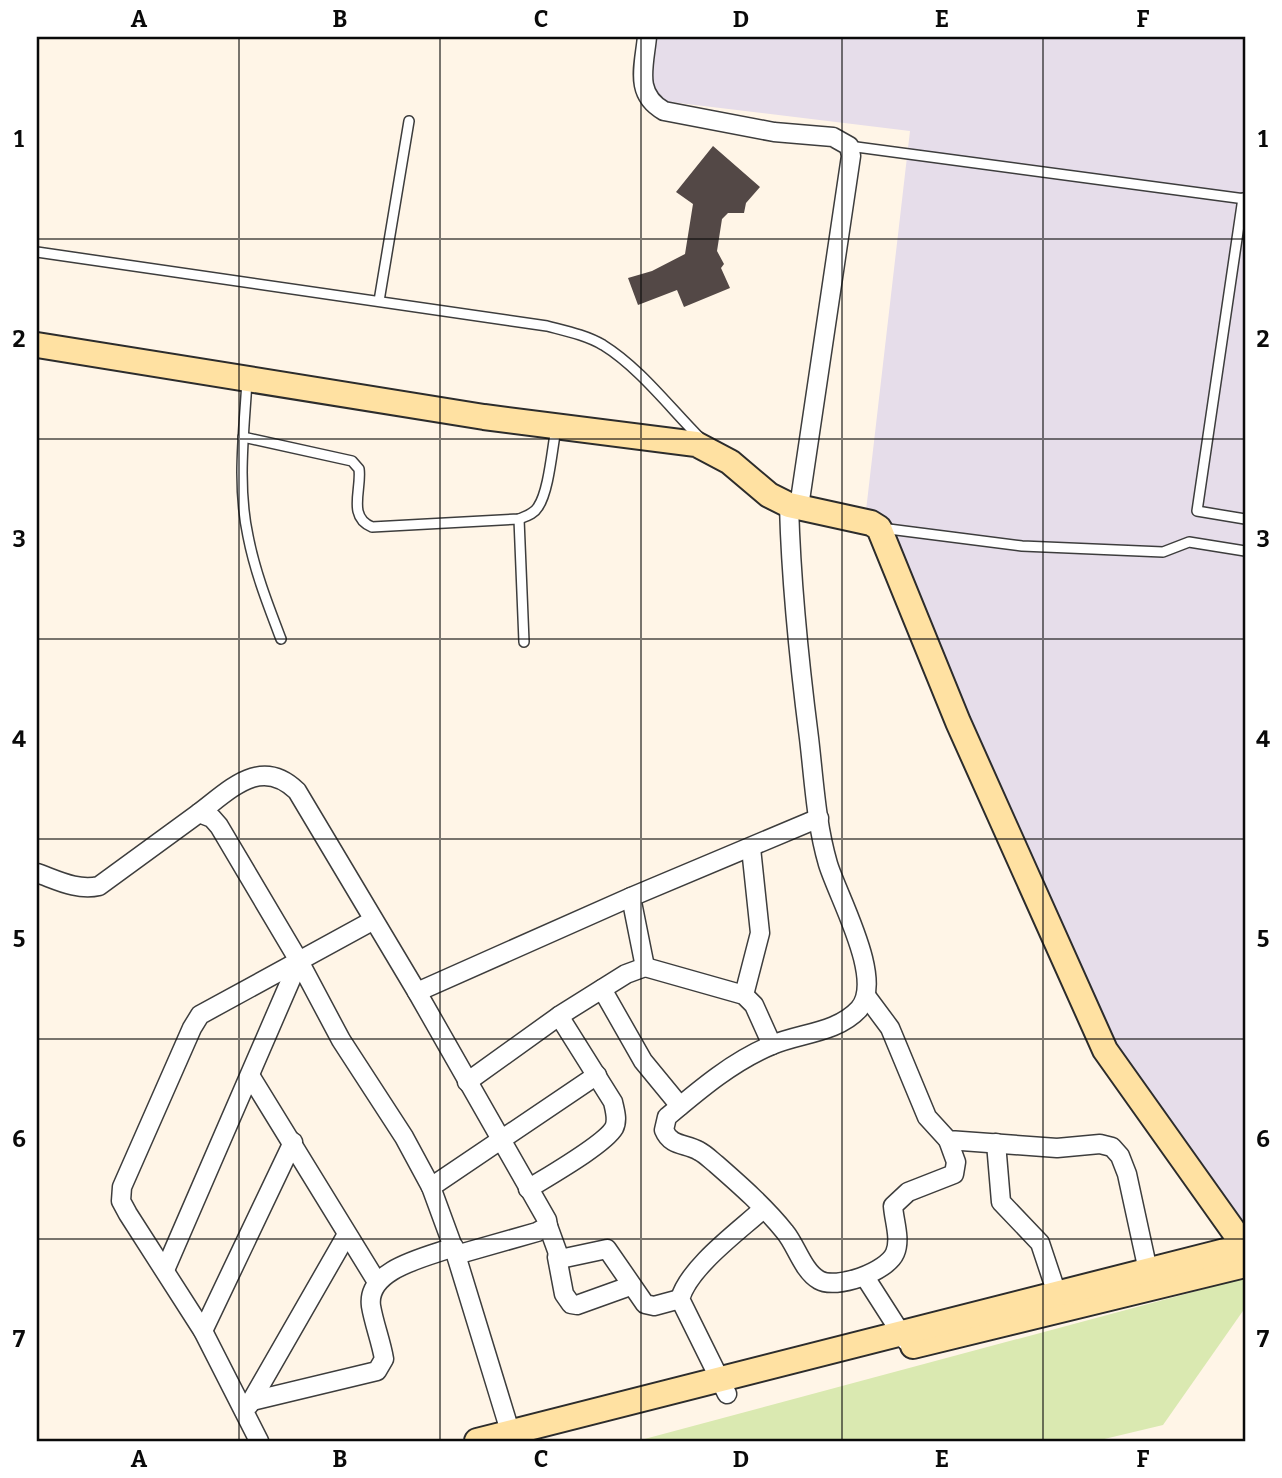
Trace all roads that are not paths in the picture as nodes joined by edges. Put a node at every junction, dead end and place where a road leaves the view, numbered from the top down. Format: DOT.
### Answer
graph roads {
  1 [pos="648,37"];
  2 [pos="408,121"];
  3 [pos="849,146"];
  4 [pos="1244,198"];
  5 [pos="37,252"];
  6 [pos="379,301"];
  7 [pos="37,345"];
  8 [pos="247,379"];
  9 [pos="556,427"];
  10 [pos="243,437"];
  11 [pos="712,450"];
  12 [pos="794,506"];
  13 [pos="519,519"];
  14 [pos="1245,519"];
  15 [pos="879,528"];
  16 [pos="1245,551"];
  17 [pos="281,639"];
  18 [pos="524,642"];
  19 [pos="199,813"];
  20 [pos="818,818"];
  21 [pos="751,848"];
  22 [pos="37,873"];
  23 [pos="631,897"];
  24 [pos="372,921"];
  25 [pos="299,961"];
  26 [pos="645,967"];
  27 [pos="602,989"];
  28 [pos="417,992"];
  29 [pos="744,995"];
  30 [pos="867,997"];
  31 [pos="559,1016"];
  32 [pos="772,1045"];
  33 [pos="597,1075"];
  34 [pos="251,1077"];
  35 [pos="467,1082"];
  36 [pos="680,1106"];
  37 [pos="500,1138"];
  38 [pos="948,1140"];
  39 [pos="293,1142"];
  40 [pos="996,1143"];
  41 [pos="431,1186"];
  42 [pos="528,1189"];
  43 [pos="763,1209"];
  44 [pos="548,1226"];
  45 [pos="346,1236"];
  46 [pos="1245,1246"];
  47 [pos="455,1251"];
  48 [pos="557,1257"];
  49 [pos="1245,1265"];
  50 [pos="165,1270"];
  51 [pos="865,1277"];
  52 [pos="1149,1279"];
  53 [pos="377,1282"];
  54 [pos="630,1286"];
  55 [pos="680,1299"];
  56 [pos="1060,1300"];
  57 [pos="203,1331"];
  58 [pos="905,1340"];
  59 [pos="724,1387"];
  60 [pos="249,1406"];
  61 [pos="512,1437"];
  62 [pos="259,1441"];
  63 [pos="477,1441"];
  64 [pos="548,1441"];
  1 -- 3 [label="street"];
  2 -- 6 [label="lane"];
  3 -- 4 [label="lane"];
  3 -- 12 [label="street"];
  4 -- 14 [label="lane"];
  5 -- 6 [label="lane"];
  6 -- 11 [label="lane"];
  7 -- 8 [label="street"];
  8 -- 9 [label="street"];
  8 -- 10 [label="lane"];
  9 -- 11 [label="street"];
  9 -- 13 [label="lane"];
  10 -- 13 [label="lane"];
  10 -- 17 [label="lane"];
  11 -- 12 [label="street"];
  12 -- 15 [label="street"];
  12 -- 20 [label="street"];
  13 -- 18 [label="lane"];
  15 -- 16 [label="lane"];
  15 -- 46 [label="street"];
  19 -- 22 [label="street"];
  19 -- 24 [label="street"];
  19 -- 25 [label="street"];
  20 -- 21 [label="street"];
  20 -- 30 [label="street"];
  21 -- 23 [label="street"];
  21 -- 29 [label="street"];
  23 -- 26 [label="street"];
  23 -- 28 [label="street"];
  24 -- 25 [label="street"];
  24 -- 28 [label="street"];
  25 -- 34 [label="street"];
  25 -- 41 [label="street"];
  25 -- 50 [label="street"];
  26 -- 27 [label="street"];
  26 -- 29 [label="street"];
  27 -- 31 [label="street"];
  27 -- 36 [label="street"];
  28 -- 35 [label="street"];
  29 -- 32 [label="street"];
  30 -- 32 [label="street"];
  30 -- 38 [label="street"];
  31 -- 33 [label="street"];
  31 -- 35 [label="street"];
  32 -- 36 [label="street"];
  33 -- 37 [label="street"];
  33 -- 42 [label="street"];
  34 -- 39 [label="street"];
  34 -- 50 [label="street"];
  35 -- 37 [label="street"];
  36 -- 43 [label="street"];
  37 -- 41 [label="street"];
  37 -- 42 [label="street"];
  38 -- 40 [label="street"];
  38 -- 51 [label="street"];
  39 -- 45 [label="street"];
  39 -- 57 [label="street"];
  40 -- 52 [label="street"];
  40 -- 56 [label="street"];
  41 -- 47 [label="street"];
  42 -- 44 [label="street"];
  43 -- 51 [label="street"];
  43 -- 55 [label="street"];
  44 -- 47 [label="street"];
  44 -- 48 [label="street"];
  45 -- 53 [label="street"];
  45 -- 60 [label="street"];
  46 -- 52 [label="street"];
  47 -- 53 [label="street"];
  47 -- 61 [label="street"];
  48 -- 54 [label="street"];
  48 -- 54 [label="street"];
  49 -- 52 [label="street"];
  50 -- 57 [label="street"];
  51 -- 58 [label="street"];
  52 -- 56 [label="street"];
  53 -- 60 [label="street"];
  54 -- 55 [label="street"];
  55 -- 59 [label="street"];
  56 -- 58 [label="street"];
  57 -- 60 [label="street"];
  58 -- 59 [label="street"];
  59 -- 61 [label="street"];
  59 -- 64 [label="street"];
  60 -- 62 [label="street"];
  61 -- 63 [label="street"];
}
